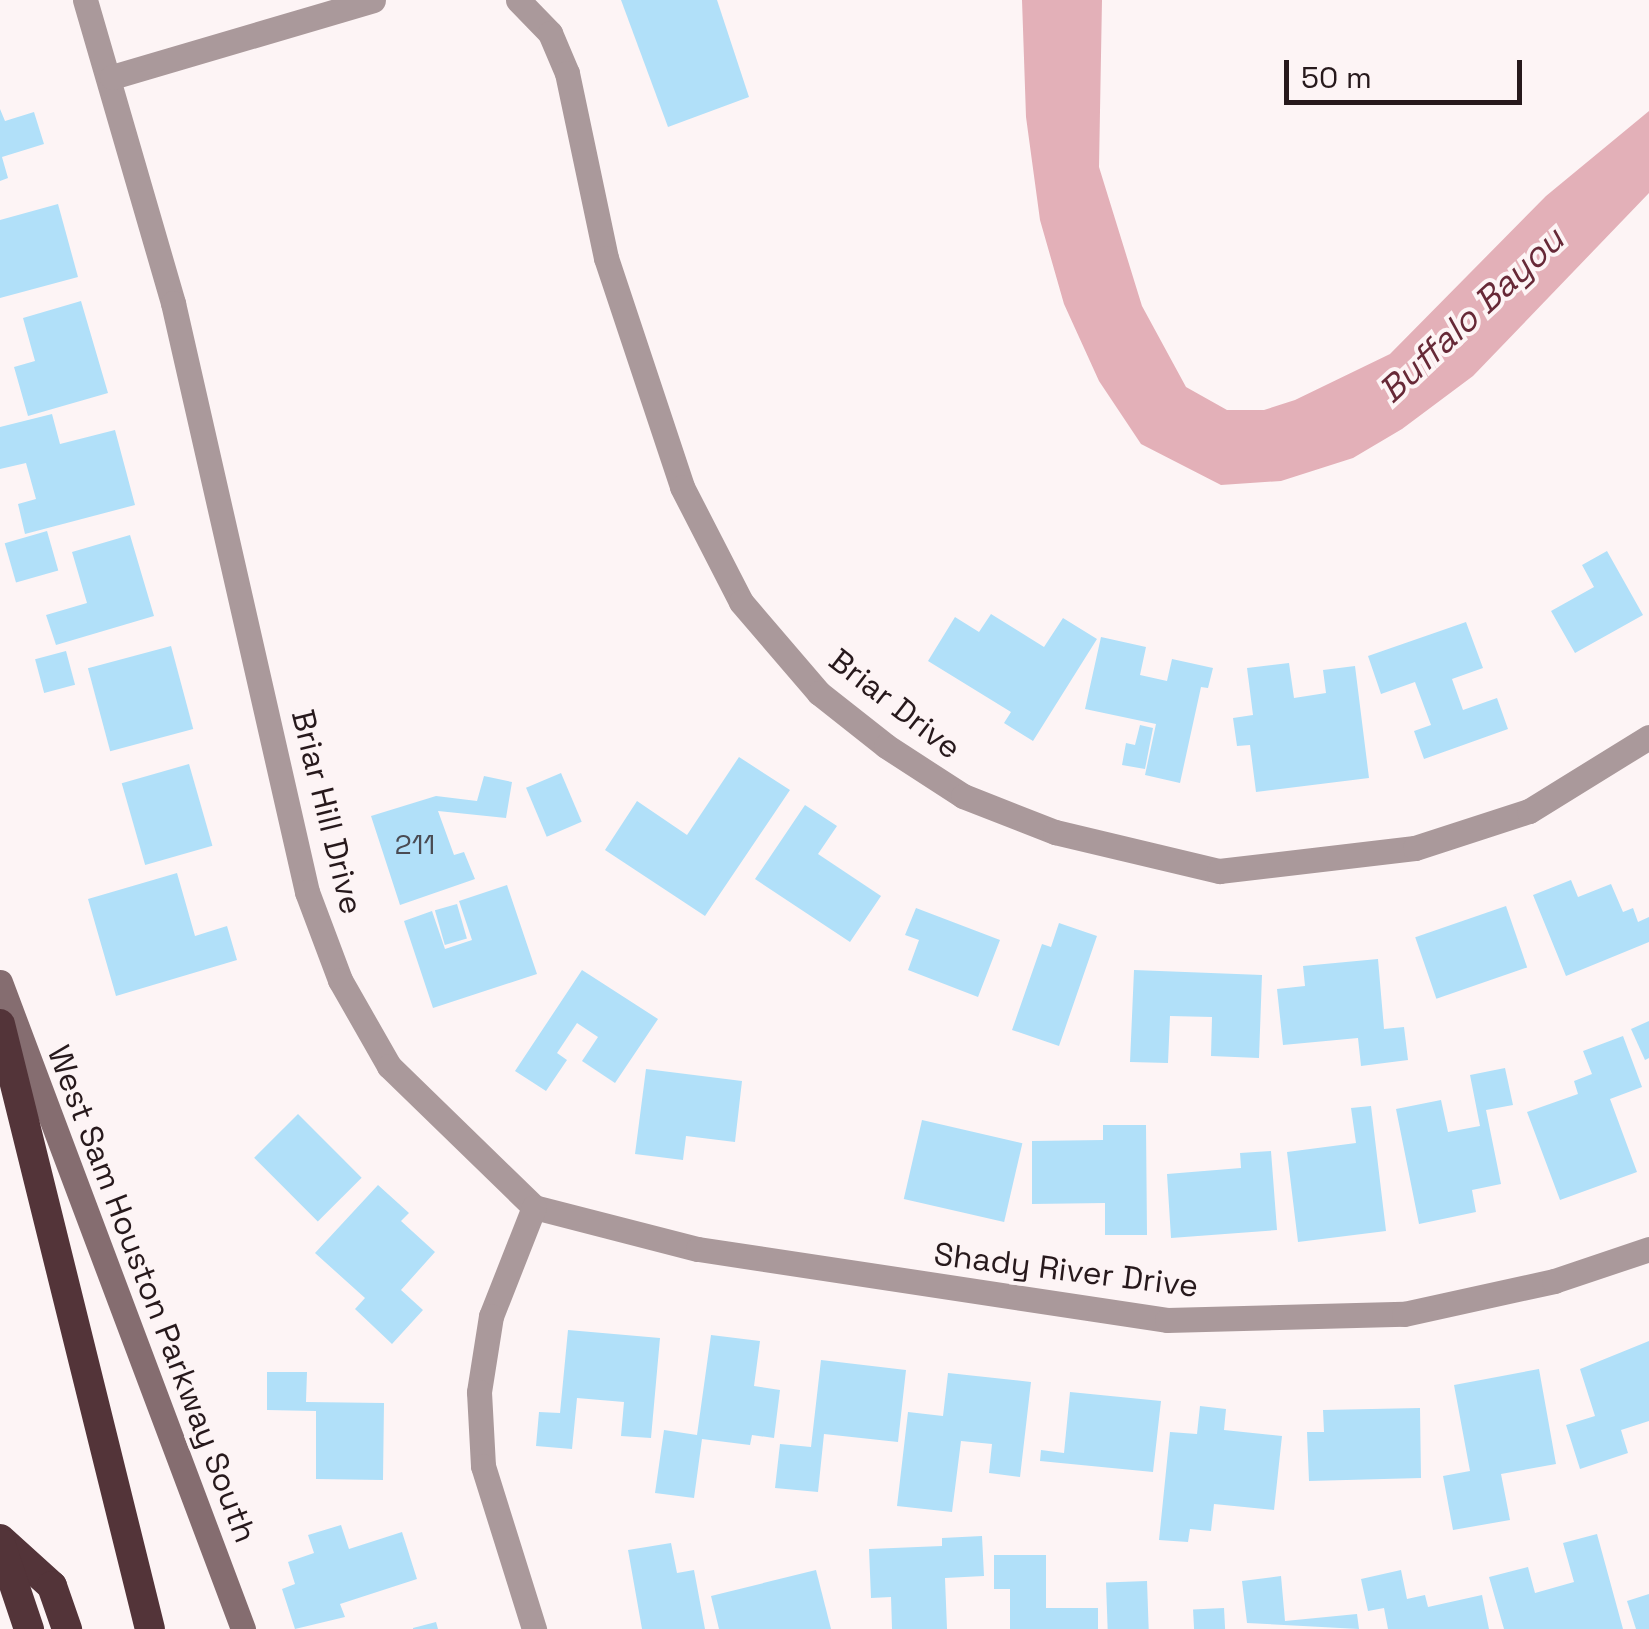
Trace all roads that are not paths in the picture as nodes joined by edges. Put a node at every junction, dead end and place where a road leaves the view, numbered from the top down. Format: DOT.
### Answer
graph roads {
  1 [pos="85,0"];
  2 [pos="373,0"];
  3 [pos="518,0"];
  4 [pos="112,76"];
  5 [pos="1649,737"];
  6 [pos="0,982"];
  7 [pos="0,1024"];
  8 [pos="534,1206"];
  9 [pos="1649,1249"];
  10 [pos="0,1541"];
  11 [pos="29,1629"];
  12 [pos="68,1629"];
  13 [pos="150,1629"];
  14 [pos="243,1629"];
  15 [pos="534,1629"];
  1 -- 4 [label="street, Briar Hill Drive"];
  2 -- 4 [label="street"];
  3 -- 5 [label="street, Briar Drive"];
  4 -- 8 [label="street, Briar Hill Drive"];
  6 -- 14 [label="main road, West Sam Houston Parkway South"];
  7 -- 13 [label="highway"];
  8 -- 9 [label="street, Shady River Drive"];
  8 -- 15 [label="street"];
  10 -- 11 [label="highway"];
  10 -- 12 [label="highway"];
}
